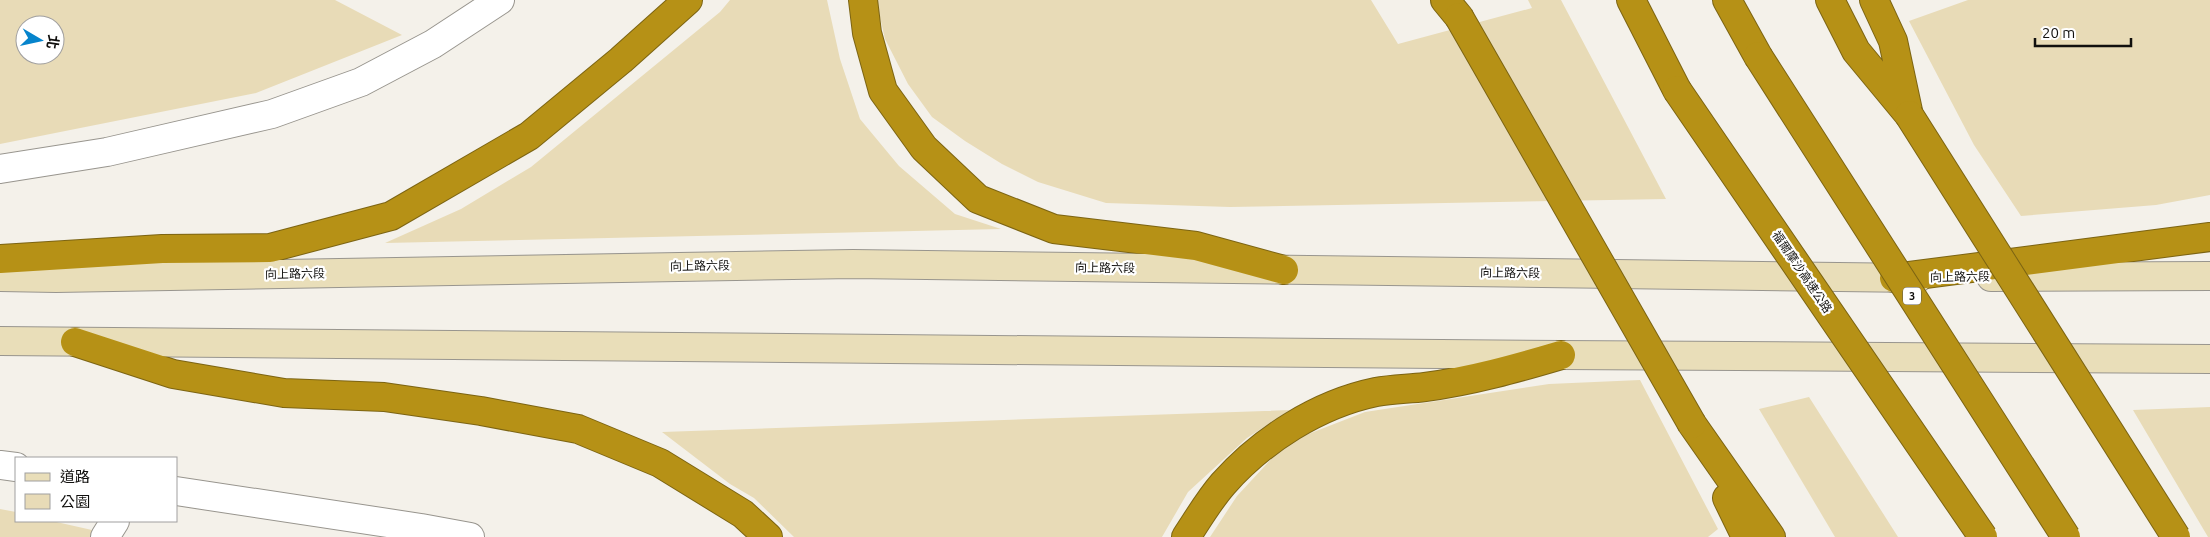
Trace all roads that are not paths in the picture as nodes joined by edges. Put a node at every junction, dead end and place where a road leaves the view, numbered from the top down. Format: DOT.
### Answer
graph roads {
  1 [pos="500,0"];
  2 [pos="688,0"];
  3 [pos="863,0"];
  4 [pos="1631,0"];
  5 [pos="1728,0"];
  6 [pos="1830,0"];
  7 [pos="1874,0"];
  8 [pos="1452,6"];
  9 [pos="1909,115"];
  10 [pos="0,169"];
  11 [pos="2210,237"];
  12 [pos="0,259"];
  13 [pos="1284,270"];
  14 [pos="2210,276"];
  15 [pos="0,277"];
  16 [pos="1894,278"];
  17 [pos="0,341"];
  18 [pos="75,342"];
  19 [pos="1561,356"];
  20 [pos="2210,359"];
  21 [pos="1692,424"];
  22 [pos="0,465"];
  23 [pos="15,467"];
  24 [pos="178,491"];
  25 [pos="114,522"];
  26 [pos="105,537"];
  27 [pos="470,537"];
  28 [pos="768,537"];
  29 [pos="1186,537"];
  30 [pos="1746,537"];
  31 [pos="1771,537"];
  32 [pos="1983,537"];
  33 [pos="2066,537"];
  34 [pos="2176,537"];
  1 -- 10 [label="street"];
  2 -- 12 [label="highway"];
  3 -- 13 [label="highway"];
  4 -- 32 [label="highway, 福爾摩沙高速公路, bridge"];
  5 -- 33 [label="highway, 3, bridge"];
  6 -- 9 [label="highway"];
  7 -- 9 [label="highway"];
  8 -- 21 [label="highway, bridge"];
  9 -- 34 [label="highway, bridge"];
  11 -- 16 [label="highway"];
  13 -- 15 [label="main road, 向上路六段"];
  13 -- 16 [label="main road, 向上路六段"];
  14 -- 16 [label="main road, 向上路六段"];
  17 -- 18 [label="main road"];
  18 -- 19 [label="main road"];
  18 -- 28 [label="highway"];
  19 -- 20 [label="main road"];
  19 -- 29 [label="highway"];
  21 -- 30 [label="highway"];
  21 -- 31 [label="highway"];
  22 -- 23 [label="street"];
  24 -- 27 [label="street"];
  25 -- 26 [label="street"];
}
